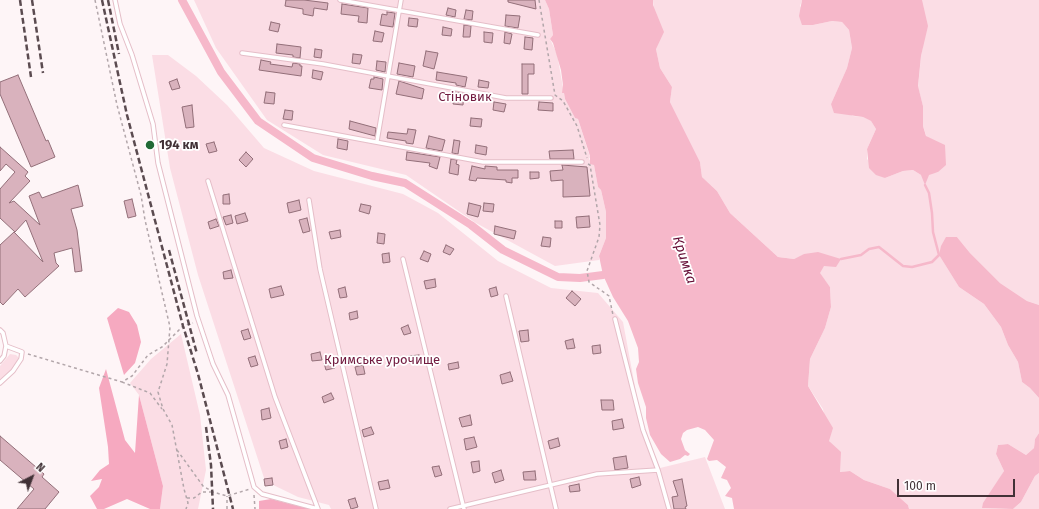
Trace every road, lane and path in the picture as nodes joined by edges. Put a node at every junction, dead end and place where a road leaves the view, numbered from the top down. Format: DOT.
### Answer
graph roads {
  1 [pos="95,0"];
  2 [pos="115,0"];
  3 [pos="340,0"];
  4 [pos="401,0"];
  5 [pos="539,0"];
  6 [pos="399,10"];
  7 [pos="538,35"];
  8 [pos="242,53"];
  9 [pos="388,77"];
  10 [pos="551,98"];
  11 [pos="284,124"];
  12 [pos="376,141"];
  13 [pos="582,162"];
  14 [pos="588,164"];
  15 [pos="208,182"];
  16 [pos="309,200"];
  17 [pos="403,259"];
  18 [pos="506,296"];
  19 [pos="615,319"];
  20 [pos="198,320"];
  21 [pos="0,330"];
  22 [pos="169,340"];
  23 [pos="6,346"];
  24 [pos="22,352"];
  25 [pos="0,361"];
  26 [pos="122,382"];
  27 [pos="0,383"];
  28 [pos="163,409"];
  29 [pos="176,449"];
  30 [pos="658,470"];
  31 [pos="550,485"];
  32 [pos="254,487"];
  33 [pos="213,492"];
  34 [pos="227,496"];
  35 [pos="187,498"];
  36 [pos="463,507"];
  37 [pos="186,509"];
  38 [pos="227,509"];
  39 [pos="255,509"];
  40 [pos="318,509"];
  41 [pos="376,509"];
  42 [pos="450,509"];
  43 [pos="556,509"];
  44 [pos="669,509"];
  1 -- 22 [label="path"];
  2 -- 20 [label="lane"];
  3 -- 6 [label="lane"];
  4 -- 6 [label="lane"];
  5 -- 14 [label="path"];
  6 -- 7 [label="lane"];
  6 -- 9 [label="lane"];
  8 -- 9 [label="lane"];
  9 -- 10 [label="lane"];
  9 -- 12 [label="lane"];
  11 -- 12 [label="lane"];
  12 -- 13 [label="lane"];
  13 -- 14 [label="path"];
  14 -- 19 [label="path"];
  15 -- 40 [label="lane"];
  16 -- 41 [label="lane"];
  17 -- 36 [label="lane"];
  18 -- 31 [label="lane"];
  19 -- 30 [label="lane"];
  20 -- 22 [label="path"];
  20 -- 32 [label="lane"];
  21 -- 23 [label="lane"];
  22 -- 26 [label="path"];
  22 -- 28 [label="path"];
  23 -- 24 [label="lane"];
  23 -- 25 [label="lane"];
  24 -- 26 [label="path"];
  24 -- 27 [label="lane"];
  26 -- 28 [label="path"];
  28 -- 29 [label="path"];
  29 -- 33 [label="path"];
  29 -- 35 [label="path"];
  30 -- 31 [label="lane"];
  30 -- 44 [label="lane"];
  31 -- 36 [label="lane"];
  31 -- 43 [label="lane"];
  32 -- 34 [label="path"];
  32 -- 39 [label="path"];
  32 -- 40 [label="lane"];
  33 -- 34 [label="path"];
  33 -- 35 [label="path"];
  34 -- 38 [label="path"];
  35 -- 37 [label="path"];
  36 -- 42 [label="lane"];
}
